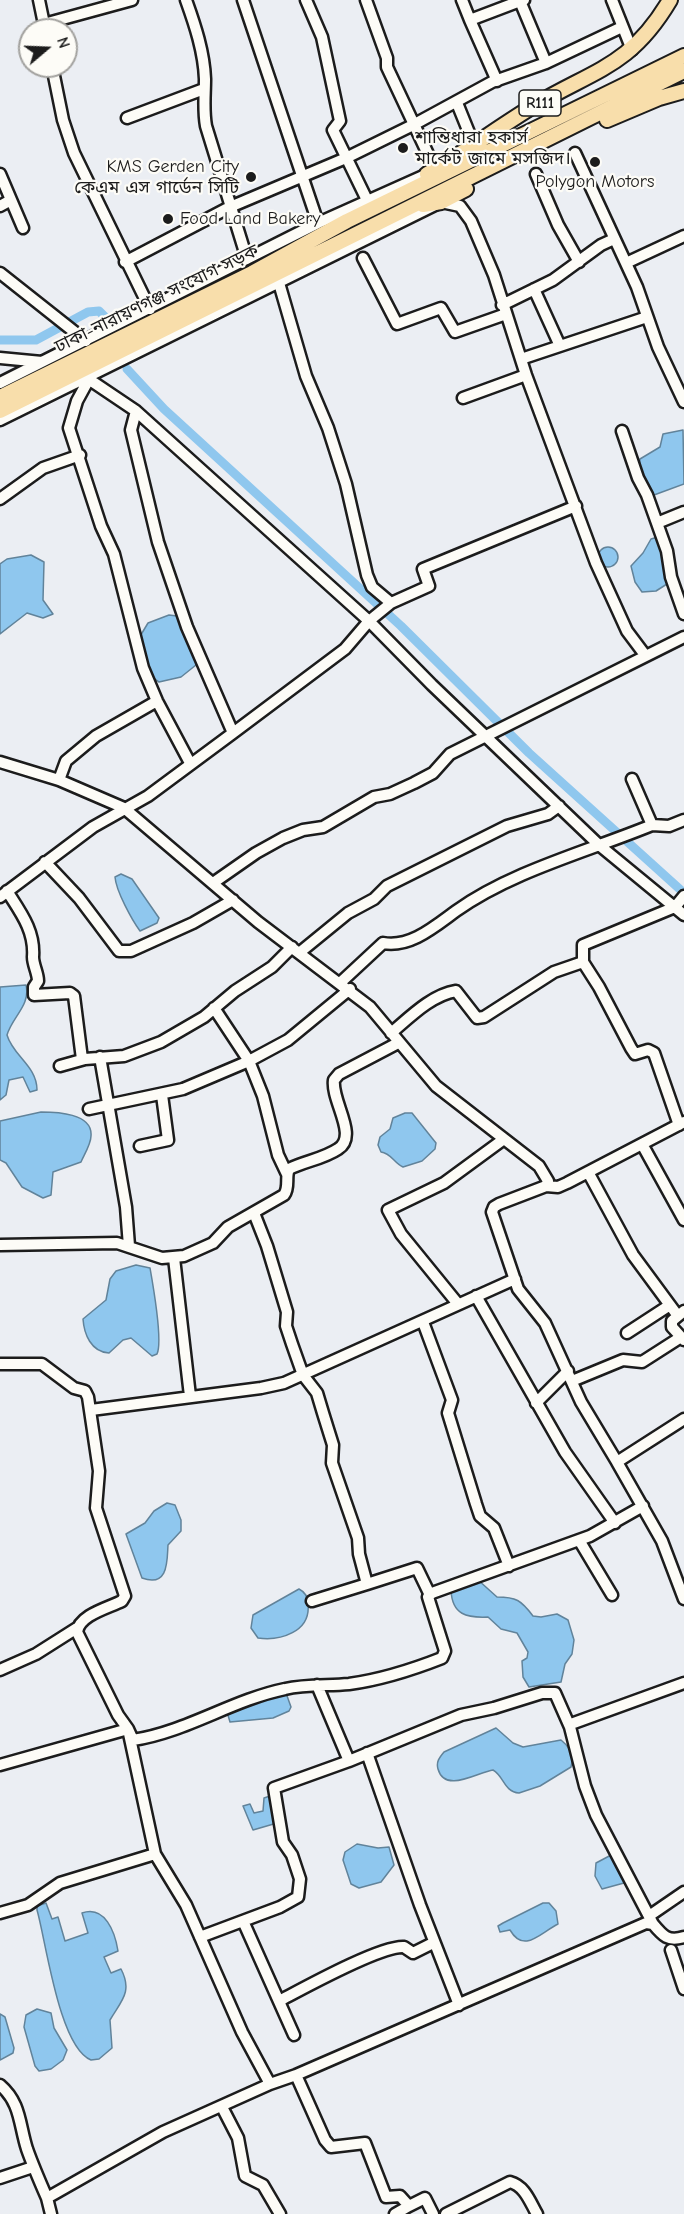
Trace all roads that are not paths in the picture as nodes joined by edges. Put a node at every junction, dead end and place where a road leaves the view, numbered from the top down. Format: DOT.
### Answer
graph roads {
  1 [pos="39,0"];
  2 [pos="132,0"];
  3 [pos="186,0"];
  4 [pos="243,0"];
  5 [pos="306,0"];
  6 [pos="366,0"];
  7 [pos="462,0"];
  8 [pos="612,0"];
  9 [pos="670,0"];
  10 [pos="522,1"];
  11 [pos="43,18"];
  12 [pos="74,18"];
  13 [pos="470,20"];
  14 [pos="622,27"];
  15 [pos="632,50"];
  16 [pos="684,56"];
  17 [pos="546,63"];
  18 [pos="684,71"];
  19 [pos="54,78"];
  20 [pos="497,81"];
  21 [pos="204,89"];
  22 [pos="684,91"];
  23 [pos="458,103"];
  24 [pos="127,118"];
  25 [pos="413,125"];
  26 [pos="474,145"];
  27 [pos="575,153"];
  28 [pos="346,158"];
  29 [pos="435,169"];
  30 [pos="0,174"];
  31 [pos="536,174"];
  32 [pos="302,176"];
  33 [pos="423,176"];
  34 [pos="11,200"];
  35 [pos="367,200"];
  36 [pos="403,202"];
  37 [pos="441,202"];
  38 [pos="0,206"];
  39 [pos="230,207"];
  40 [pos="318,223"];
  41 [pos="23,228"];
  42 [pos="684,236"];
  43 [pos="614,239"];
  44 [pos="363,258"];
  45 [pos="247,259"];
  46 [pos="125,262"];
  47 [pos="579,262"];
  48 [pos="626,263"];
  49 [pos="0,273"];
  50 [pos="279,283"];
  51 [pos="534,289"];
  52 [pos="150,309"];
  53 [pos="504,309"];
  54 [pos="647,317"];
  55 [pos="86,341"];
  56 [pos="560,346"];
  57 [pos="0,358"];
  58 [pos="521,359"];
  59 [pos="42,362"];
  60 [pos="526,375"];
  61 [pos="679,375"];
  62 [pos="88,378"];
  63 [pos="0,383"];
  64 [pos="0,397"];
  65 [pos="463,398"];
  66 [pos="684,402"];
  67 [pos="0,411"];
  68 [pos="136,411"];
  69 [pos="0,420"];
  70 [pos="622,430"];
  71 [pos="80,455"];
  72 [pos="0,499"];
  73 [pos="576,506"];
  74 [pos="684,512"];
  75 [pos="657,523"];
  76 [pos="390,603"];
  77 [pos="684,614"];
  78 [pos="371,619"];
  79 [pos="684,637"];
  80 [pos="645,655"];
  81 [pos="157,701"];
  82 [pos="233,734"];
  83 [pos="491,734"];
  84 [pos="0,762"];
  85 [pos="190,764"];
  86 [pos="632,779"];
  87 [pos="59,780"];
  88 [pos="559,806"];
  89 [pos="124,808"];
  90 [pos="684,820"];
  91 [pos="652,825"];
  92 [pos="605,844"];
  93 [pos="45,862"];
  94 [pos="213,883"];
  95 [pos="4,894"];
  96 [pos="234,900"];
  97 [pos="679,901"];
  98 [pos="684,915"];
  99 [pos="296,950"];
  100 [pos="583,962"];
  101 [pos="340,983"];
  102 [pos="350,990"];
  103 [pos="214,1008"];
  104 [pos="391,1034"];
  105 [pos="398,1043"];
  106 [pos="100,1057"];
  107 [pos="82,1059"];
  108 [pos="249,1061"];
  109 [pos="60,1066"];
  110 [pos="162,1095"];
  111 [pos="109,1106"];
  112 [pos="89,1109"];
  113 [pos="681,1123"];
  114 [pos="504,1139"];
  115 [pos="642,1144"];
  116 [pos="140,1146"];
  117 [pos="588,1172"];
  118 [pos="287,1174"];
  119 [pos="546,1186"];
  120 [pos="254,1213"];
  121 [pos="684,1220"];
  122 [pos="0,1245"];
  123 [pos="129,1246"];
  124 [pos="174,1258"];
  125 [pos="515,1279"];
  126 [pos="476,1296"];
  127 [pos="458,1304"];
  128 [pos="670,1305"];
  129 [pos="681,1313"];
  130 [pos="423,1322"];
  131 [pos="627,1333"];
  132 [pos="682,1339"];
  133 [pos="0,1364"];
  134 [pos="303,1375"];
  135 [pos="570,1376"];
  136 [pos="190,1396"];
  137 [pos="536,1403"];
  138 [pos="91,1410"];
  139 [pos="684,1419"];
  140 [pos="617,1462"];
  141 [pos="643,1506"];
  142 [pos="615,1523"];
  143 [pos="579,1540"];
  144 [pos="509,1566"];
  145 [pos="368,1584"];
  146 [pos="612,1595"];
  147 [pos="430,1596"];
  148 [pos="684,1599"];
  149 [pos="312,1601"];
  150 [pos="77,1628"];
  151 [pos="0,1670"];
  152 [pos="684,1683"];
  153 [pos="317,1685"];
  154 [pos="570,1727"];
  155 [pos="129,1729"];
  156 [pos="367,1753"];
  157 [pos="349,1761"];
  158 [pos="0,1765"];
  159 [pos="155,1854"];
  160 [pos="684,1892"];
  161 [pos="0,1913"];
  162 [pos="651,1920"];
  163 [pos="243,1921"];
  164 [pos="200,1937"];
  165 [pos="684,1937"];
  166 [pos="433,1943"];
  167 [pos="671,1950"];
  168 [pos="684,1989"];
  169 [pos="279,2001"];
  170 [pos="459,2005"];
  171 [pos="294,2035"];
  172 [pos="296,2075"];
  173 [pos="270,2084"];
  174 [pos="0,2085"];
  175 [pos="222,2107"];
  176 [pos="33,2167"];
  177 [pos="0,2178"];
  178 [pos="47,2198"];
  179 [pos="409,2206"];
  180 [pos="51,2214"];
  181 [pos="280,2214"];
  182 [pos="395,2214"];
  183 [pos="433,2214"];
  184 [pos="446,2214"];
  185 [pos="537,2214"];
  1 -- 11 [label="street"];
  2 -- 12 [label="street"];
  3 -- 21 [label="street"];
  4 -- 32 [label="street"];
  5 -- 28 [label="street"];
  6 -- 25 [label="street"];
  7 -- 13 [label="street"];
  8 -- 14 [label="street"];
  9 -- 15 [label="main road, R111"];
  10 -- 13 [label="street"];
  10 -- 17 [label="street"];
  13 -- 20 [label="street"];
  14 -- 15 [label="street"];
  14 -- 17 [label="street"];
  15 -- 26 [label="main road, R111"];
  16 -- 36 [label="main road, ঢাকা-নারায়ণগঞ্জ সংযোগ সড়ক / R111"];
  17 -- 20 [label="street"];
  18 -- 36 [label="main road, ঢাকা-নারায়ণগঞ্জ সংযোগ সড়ক / R111"];
  19 -- 46 [label="street"];
  20 -- 23 [label="street"];
  21 -- 24 [label="street"];
  21 -- 39 [label="street"];
  22 -- 37 [label="main road, R111"];
  23 -- 25 [label="street"];
  23 -- 26 [label="street"];
  25 -- 28 [label="street"];
  25 -- 29 [label="street"];
  26 -- 29 [label="main road, R111"];
  27 -- 43 [label="street"];
  28 -- 32 [label="street"];
  28 -- 35 [label="street"];
  29 -- 33 [label="main road, R111"];
  30 -- 34 [label="street"];
  31 -- 47 [label="street"];
  32 -- 39 [label="street"];
  32 -- 40 [label="street"];
  33 -- 35 [label="street"];
  33 -- 36 [label="main road, R111"];
  34 -- 38 [label="street"];
  34 -- 41 [label="street"];
  35 -- 40 [label="street"];
  36 -- 37 [label="main road, R111"];
  36 -- 64 [label="main road, ঢাকা-নারায়ণগঞ্জ সংযোগ সড়ক / R111"];
  36 -- 67 [label="main road, ঢাকা-নারায়ণগঞ্জ সংযোগ সড়ক / R111"];
  37 -- 50 [label="street"];
  37 -- 53 [label="street"];
  39 -- 45 [label="street"];
  39 -- 46 [label="street"];
  40 -- 45 [label="street"];
  42 -- 48 [label="street"];
  43 -- 47 [label="street"];
  43 -- 48 [label="street"];
  44 -- 53 [label="street"];
  45 -- 52 [label="street"];
  46 -- 52 [label="street"];
  47 -- 51 [label="street"];
  48 -- 54 [label="street"];
  49 -- 55 [label="street"];
  50 -- 62 [label="street"];
  50 -- 76 [label="street"];
  51 -- 53 [label="street"];
  51 -- 56 [label="street"];
  52 -- 55 [label="street"];
  53 -- 58 [label="street"];
  54 -- 56 [label="street"];
  54 -- 61 [label="street"];
  55 -- 59 [label="street"];
  56 -- 58 [label="street"];
  57 -- 59 [label="street"];
  58 -- 60 [label="street"];
  59 -- 63 [label="street"];
  60 -- 65 [label="street"];
  60 -- 73 [label="street"];
  61 -- 66 [label="street"];
  62 -- 68 [label="street"];
  62 -- 69 [label="street"];
  62 -- 71 [label="street"];
  68 -- 78 [label="street"];
  68 -- 82 [label="street"];
  70 -- 75 [label="street"];
  71 -- 72 [label="street"];
  71 -- 81 [label="street"];
  73 -- 76 [label="street"];
  73 -- 80 [label="street"];
  74 -- 75 [label="street"];
  75 -- 77 [label="street"];
  76 -- 78 [label="street"];
  78 -- 82 [label="street"];
  78 -- 83 [label="street"];
  79 -- 80 [label="street"];
  80 -- 83 [label="street"];
  81 -- 85 [label="street"];
  81 -- 87 [label="street"];
  82 -- 85 [label="street"];
  83 -- 88 [label="street"];
  83 -- 94 [label="street"];
  84 -- 87 [label="street"];
  85 -- 89 [label="street"];
  86 -- 91 [label="street"];
  87 -- 89 [label="street"];
  88 -- 92 [label="street"];
  88 -- 99 [label="street"];
  89 -- 93 [label="street"];
  89 -- 94 [label="street"];
  90 -- 91 [label="street"];
  91 -- 92 [label="street"];
  92 -- 97 [label="street"];
  92 -- 101 [label="street"];
  93 -- 95 [label="street"];
  93 -- 96 [label="street"];
  94 -- 96 [label="street"];
  95 -- 107 [label="street"];
  96 -- 99 [label="street"];
  97 -- 98 [label="street"];
  97 -- 100 [label="street"];
  99 -- 101 [label="street"];
  99 -- 103 [label="street"];
  100 -- 104 [label="street"];
  100 -- 113 [label="street"];
  101 -- 102 [label="street"];
  102 -- 104 [label="street"];
  102 -- 108 [label="street"];
  103 -- 106 [label="street"];
  103 -- 108 [label="street"];
  104 -- 105 [label="street"];
  105 -- 114 [label="street"];
  105 -- 118 [label="street"];
  106 -- 107 [label="street"];
  106 -- 111 [label="street"];
  107 -- 109 [label="street"];
  108 -- 110 [label="street"];
  108 -- 118 [label="street"];
  110 -- 111 [label="street"];
  110 -- 116 [label="street"];
  111 -- 112 [label="street"];
  111 -- 123 [label="street"];
  113 -- 115 [label="street"];
  114 -- 119 [label="street"];
  114 -- 127 [label="street"];
  115 -- 117 [label="street"];
  115 -- 121 [label="street"];
  117 -- 119 [label="street"];
  117 -- 128 [label="street"];
  118 -- 120 [label="street"];
  119 -- 125 [label="street"];
  120 -- 124 [label="street"];
  120 -- 134 [label="street"];
  122 -- 123 [label="street"];
  123 -- 124 [label="street"];
  124 -- 136 [label="street"];
  125 -- 126 [label="street"];
  125 -- 135 [label="street"];
  126 -- 127 [label="street"];
  126 -- 137 [label="street"];
  127 -- 130 [label="street"];
  128 -- 129 [label="street"];
  128 -- 131 [label="street"];
  129 -- 132 [label="street"];
  130 -- 134 [label="street"];
  130 -- 144 [label="street"];
  132 -- 135 [label="street"];
  133 -- 138 [label="street"];
  134 -- 136 [label="street"];
  134 -- 145 [label="street"];
  135 -- 137 [label="street"];
  135 -- 140 [label="street"];
  136 -- 138 [label="street"];
  137 -- 142 [label="street"];
  138 -- 150 [label="street"];
  139 -- 140 [label="street"];
  140 -- 141 [label="street"];
  141 -- 142 [label="street"];
  141 -- 148 [label="street"];
  142 -- 143 [label="street"];
  143 -- 144 [label="street"];
  143 -- 146 [label="street"];
  144 -- 147 [label="street"];
  145 -- 147 [label="street"];
  145 -- 149 [label="street"];
  147 -- 153 [label="street"];
  150 -- 151 [label="street"];
  150 -- 155 [label="street"];
  152 -- 154 [label="street"];
  153 -- 155 [label="street"];
  153 -- 157 [label="street"];
  154 -- 156 [label="street"];
  154 -- 162 [label="street"];
  155 -- 158 [label="street"];
  155 -- 159 [label="street"];
  156 -- 157 [label="street"];
  156 -- 166 [label="street"];
  157 -- 163 [label="street"];
  159 -- 161 [label="street"];
  159 -- 164 [label="street"];
  160 -- 162 [label="street"];
  162 -- 165 [label="street"];
  162 -- 170 [label="street"];
  163 -- 164 [label="street"];
  163 -- 169 [label="street"];
  164 -- 173 [label="street"];
  166 -- 169 [label="street"];
  166 -- 170 [label="street"];
  167 -- 168 [label="street"];
  169 -- 171 [label="street"];
  170 -- 172 [label="street"];
  172 -- 173 [label="street"];
  172 -- 179 [label="street"];
  173 -- 175 [label="street"];
  174 -- 176 [label="street"];
  175 -- 178 [label="street"];
  175 -- 181 [label="street"];
  176 -- 177 [label="street"];
  176 -- 178 [label="street"];
  178 -- 180 [label="street"];
  179 -- 182 [label="street"];
  179 -- 183 [label="street"];
  184 -- 185 [label="street"];
}
